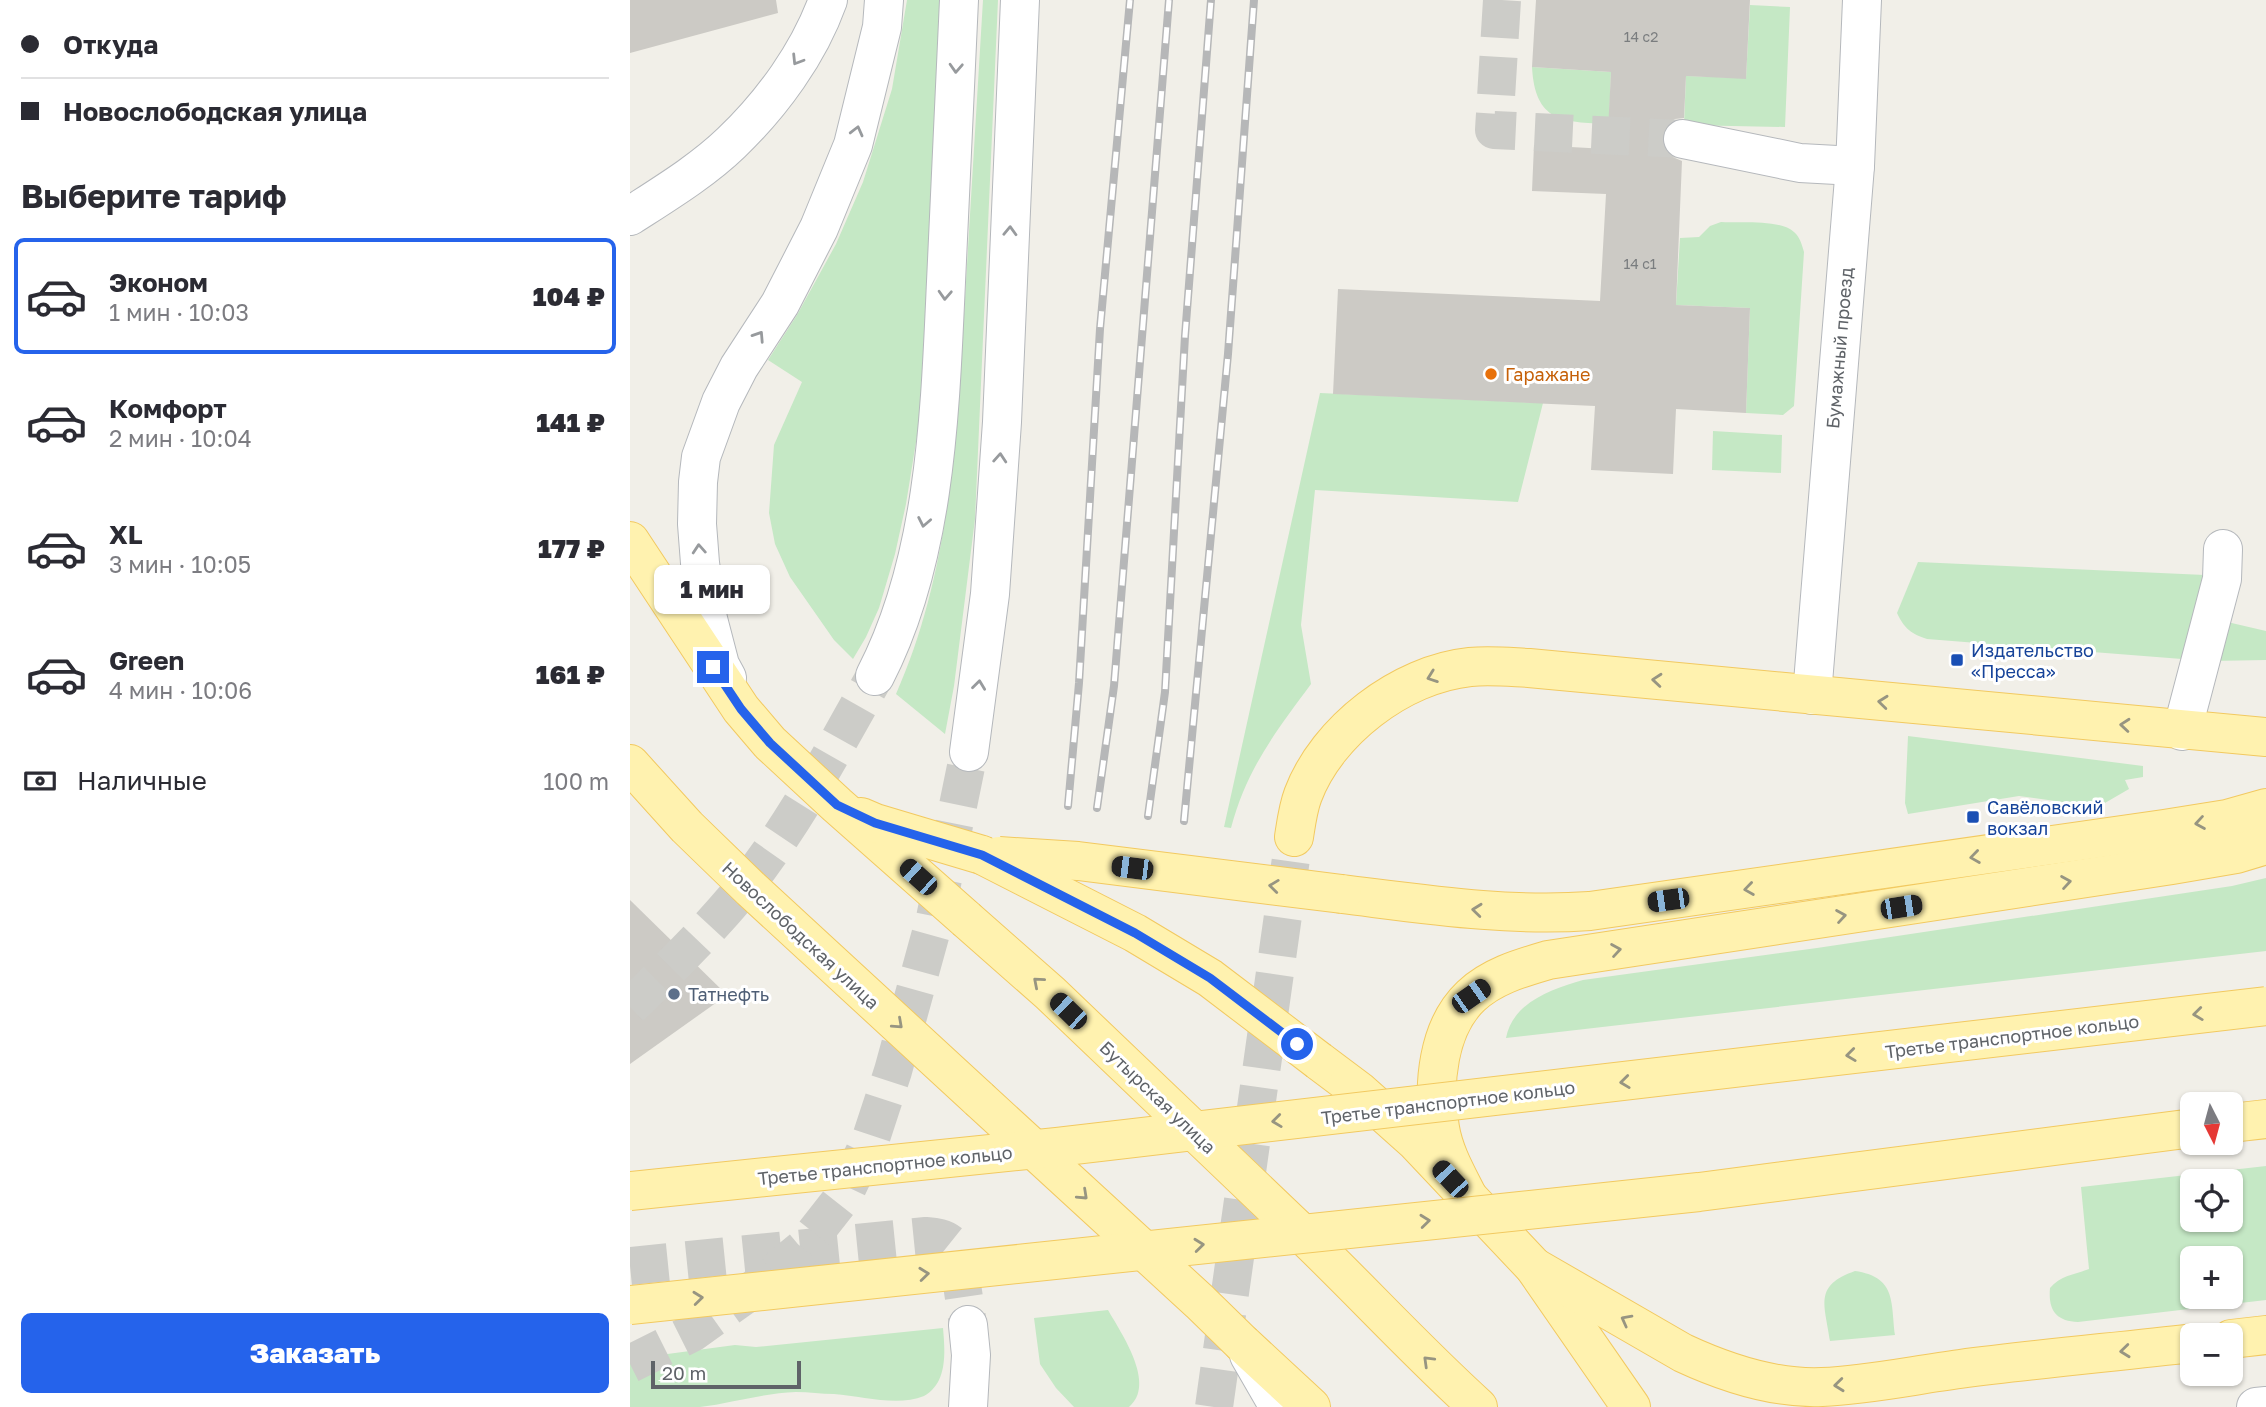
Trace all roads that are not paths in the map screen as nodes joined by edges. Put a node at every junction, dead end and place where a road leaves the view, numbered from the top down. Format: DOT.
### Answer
graph roads {
  1 [pos="828,0"];
  2 [pos="884,0"];
  3 [pos="959,0"];
  4 [pos="1020,0"];
  5 [pos="1862,0"];
  6 [pos="1683,139"];
  7 [pos="1855,166"];
  8 [pos="630,216"];
  9 [pos="630,541"];
  10 [pos="2223,549"];
  11 [pos="874,676"];
  12 [pos="1812,695"];
  13 [pos="741,709"];
  14 [pos="2182,731"];
  15 [pos="2266,737"];
  16 [pos="969,752"];
  17 [pos="630,764"];
  18 [pos="630,783"];
  19 [pos="837,805"];
  20 [pos="2266,808"];
  21 [pos="687,827"];
  22 [pos="1294,838"];
  23 [pos="2266,845"];
  24 [pos="982,855"];
  25 [pos="2266,1006"];
  26 [pos="2266,1119"];
  27 [pos="2244,1122"];
  28 [pos="2180,1130"];
  29 [pos="630,1191"];
  30 [pos="1468,1197"];
  31 [pos="1534,1267"];
  32 [pos="630,1305"];
  33 [pos="968,1325"];
  34 [pos="2266,1335"];
  35 [pos="2243,1338"];
  36 [pos="2180,1344"];
  37 [pos="1277,1394"];
  38 [pos="2266,1406"];
  39 [pos="968,1407"];
  40 [pos="1311,1407"];
  41 [pos="1478,1407"];
  42 [pos="1631,1407"];
  43 [pos="2256,1407"];
  1 -- 8 [label="street, one-way"];
  13 -- 2 [label="street, one-way"];
  3 -- 11 [label="street, one-way"];
  16 -- 4 [label="street, one-way"];
  5 -- 7 [label="street, Бумажный проезд"];
  6 -- 7 [label="street"];
  7 -- 12 [label="street, Бумажный проезд"];
  9 -- 13 [label="main road"];
  10 -- 14 [label="street"];
  14 -- 12 [label="main road, one-way"];
  12 -- 22 [label="main road, one-way"];
  13 -- 19 [label="main road, Бутырская улица"];
  14 -- 15 [label="main road"];
  17 -- 21 [label="main road, Новослободская улица"];
  18 -- 21 [label="main road"];
  19 -- 24 [label="main road"];
  41 -- 19 [label="main road, Бутырская улица, one-way, bridge"];
  20 -- 24 [label="main road, one-way, bridge"];
  21 -- 37 [label="main road, Новослободская улица, one-way, bridge"];
  30 -- 23 [label="main road, one-way"];
  24 -- 30 [label="main road, bridge"];
  25 -- 29 [label="main road, Третье транспортное кольцо, one-way, bridge"];
  26 -- 27 [label="main road"];
  32 -- 28 [label="main road, one-way, bridge"];
  30 -- 31 [label="main road"];
  36 -- 31 [label="main road, one-way"];
  31 -- 42 [label="main road"];
  33 -- 39 [label="street"];
  34 -- 35 [label="main road"];
  37 -- 40 [label="main road"];
  38 -- 43 [label="street"];
}
